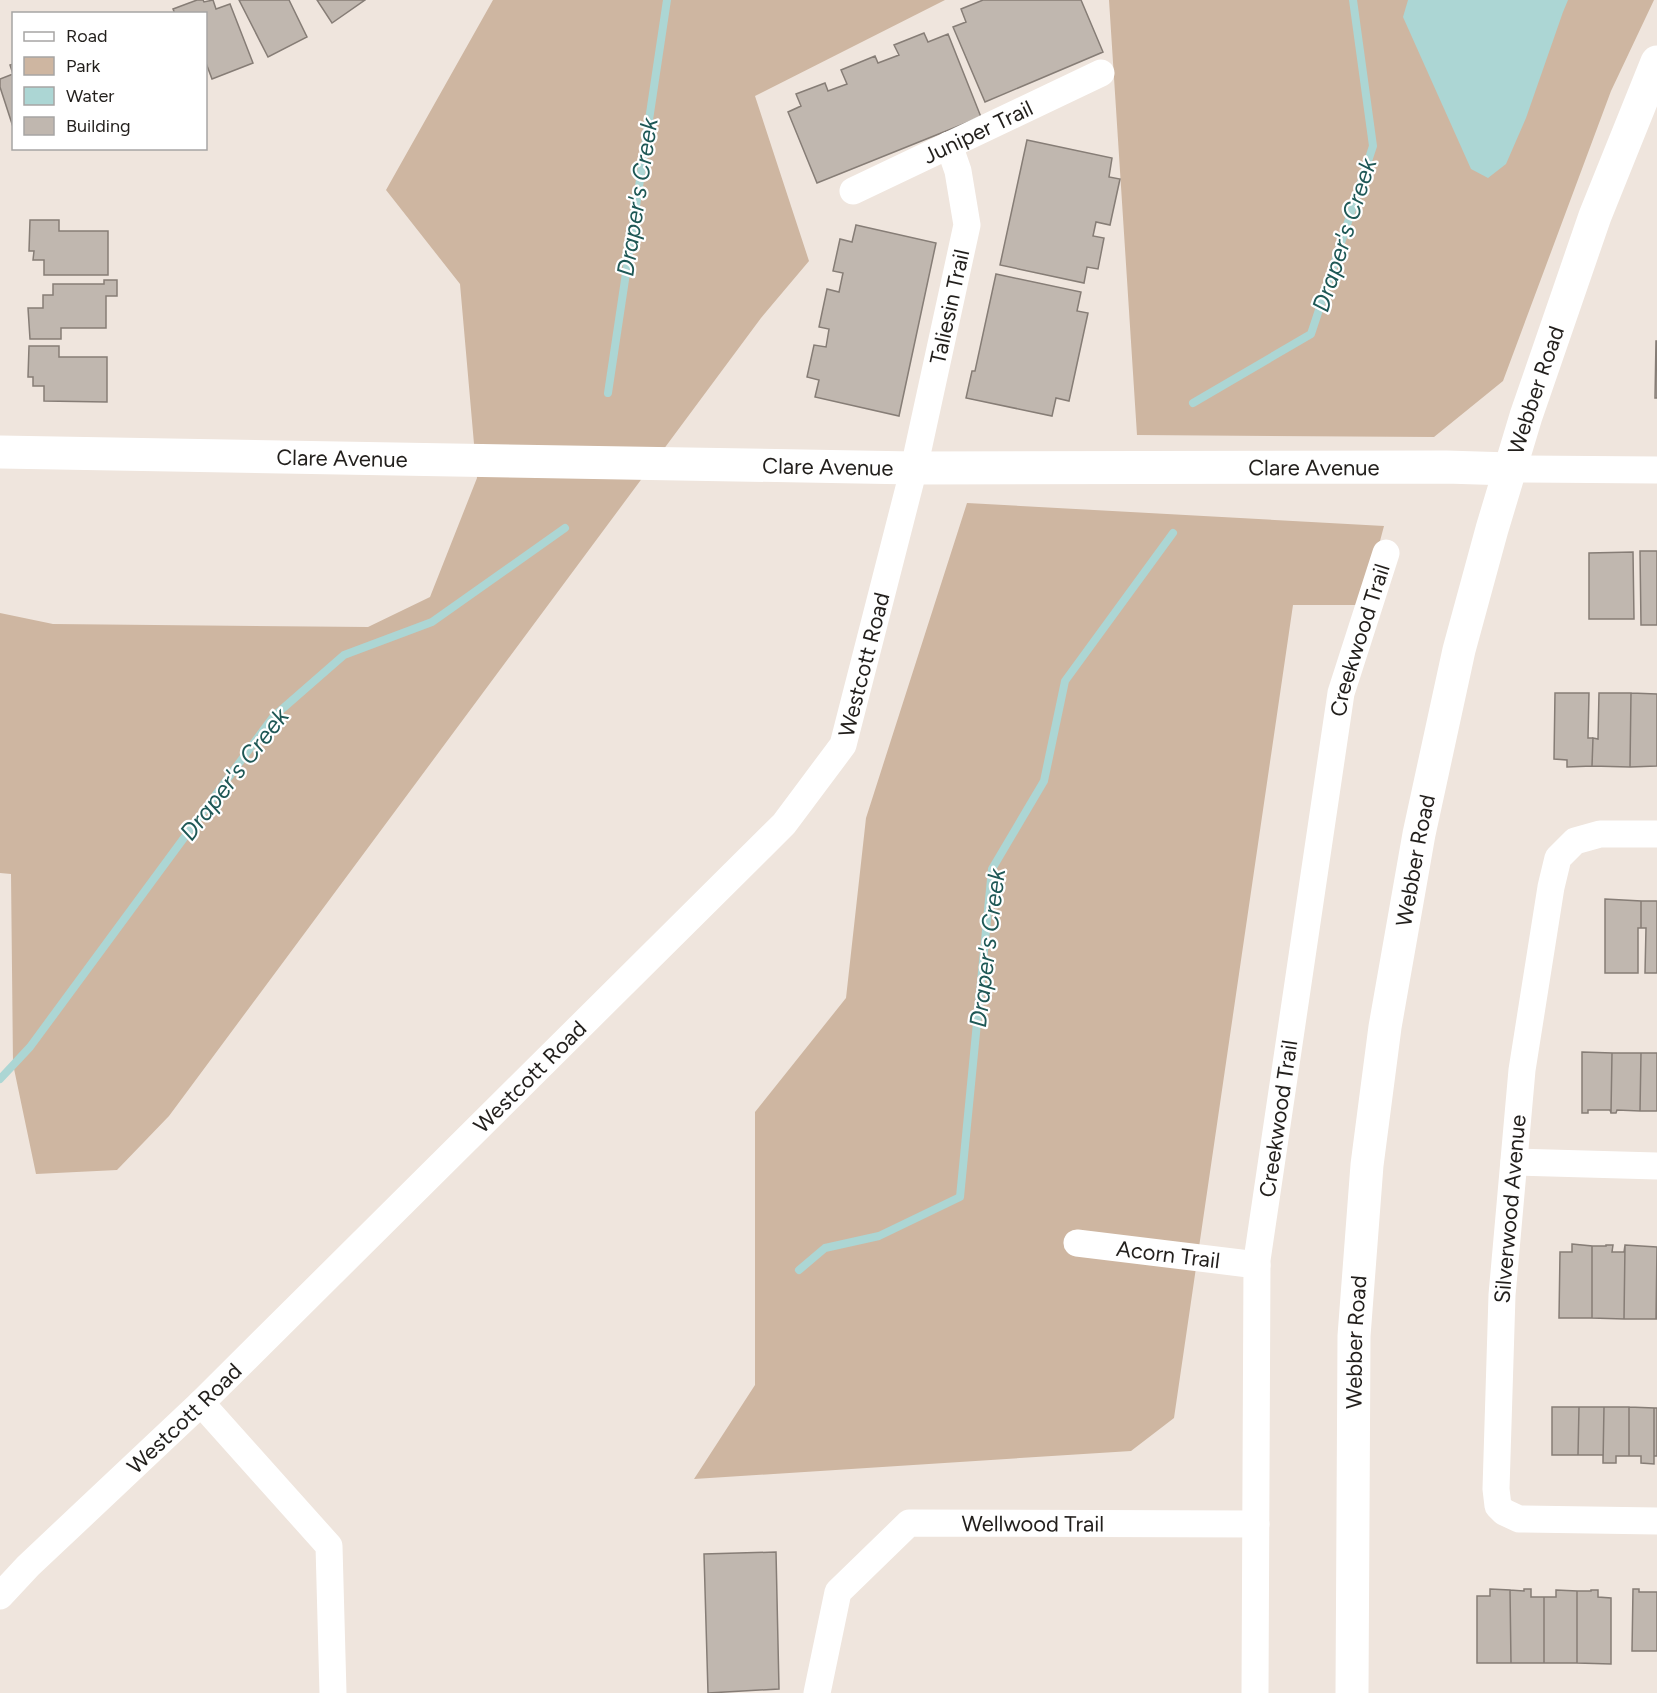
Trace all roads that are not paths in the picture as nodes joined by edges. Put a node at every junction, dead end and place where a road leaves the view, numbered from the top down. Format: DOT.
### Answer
graph roads {
  1 [pos="1657,62"];
  2 [pos="1101,73"];
  3 [pos="949,146"];
  4 [pos="854,191"];
  5 [pos="0,452"];
  6 [pos="915,468"];
  7 [pos="1510,469"];
  8 [pos="1657,470"];
  9 [pos="1386,553"];
  10 [pos="1657,834"];
  11 [pos="1514,1162"];
  12 [pos="1657,1166"];
  13 [pos="1077,1244"];
  14 [pos="1257,1265"];
  15 [pos="201,1403"];
  16 [pos="1657,1521"];
  17 [pos="1256,1524"];
  18 [pos="0,1596"];
  19 [pos="333,1693"];
  20 [pos="817,1693"];
  21 [pos="1255,1693"];
  22 [pos="1352,1693"];
  1 -- 7 [label="main road, Webber Road"];
  2 -- 3 [label="street, Juniper Trail"];
  3 -- 4 [label="street, Juniper Trail"];
  3 -- 6 [label="street, Taliesin Trail"];
  5 -- 6 [label="main road, Clare Avenue"];
  6 -- 7 [label="main road, Clare Avenue"];
  6 -- 15 [label="street, Westcott Road"];
  7 -- 8 [label="street, Clare Avenue"];
  7 -- 22 [label="main road, Webber Road"];
  9 -- 14 [label="street, Creekwood Trail"];
  10 -- 11 [label="street, Silverwood Avenue"];
  11 -- 12 [label="street"];
  11 -- 16 [label="street, Silverwood Avenue"];
  13 -- 14 [label="street, Acorn Trail"];
  14 -- 17 [label="street, Creekwood Trail"];
  15 -- 18 [label="street, Westcott Road"];
  15 -- 19 [label="street"];
  17 -- 20 [label="street, Wellwood Trail"];
  17 -- 21 [label="street, Creekwood Trail"];
}
